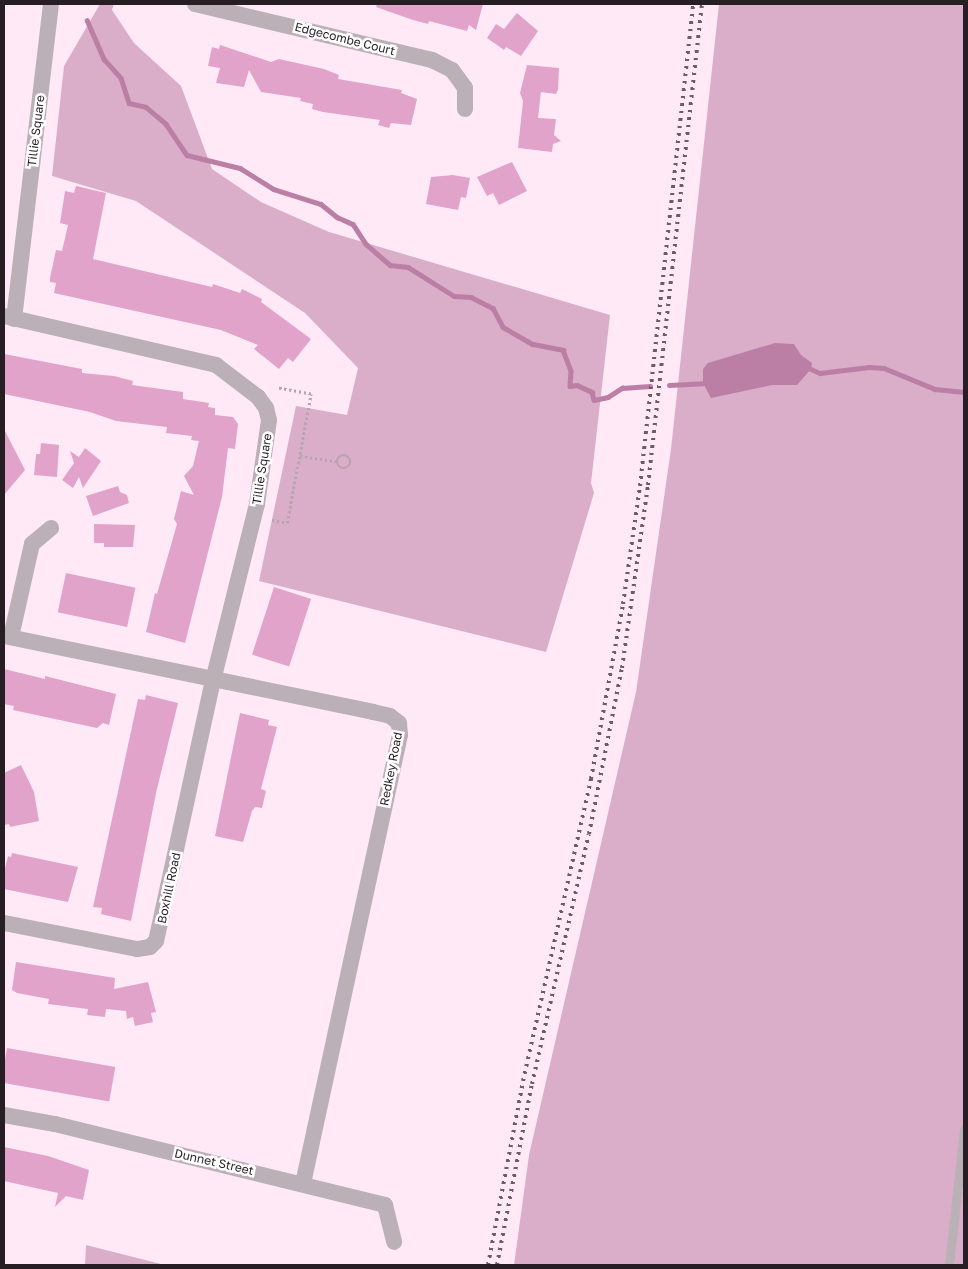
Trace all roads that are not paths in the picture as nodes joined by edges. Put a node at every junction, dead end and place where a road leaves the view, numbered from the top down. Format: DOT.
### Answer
graph roads {
  1 [pos="50,4"];
  2 [pos="195,4"];
  3 [pos="465,109"];
  4 [pos="9,318"];
  5 [pos="52,528"];
  6 [pos="7,636"];
  7 [pos="213,680"];
  8 [pos="4,923"];
  9 [pos="4,1115"];
  10 [pos="964,1129"];
  11 [pos="303,1183"];
  12 [pos="394,1242"];
  13 [pos="949,1265"];
  1 -- 4 [label="street, Tillie Square"];
  2 -- 3 [label="street, Edgecombe Court"];
  4 -- 7 [label="street, Tillie Square"];
  5 -- 6 [label="street"];
  6 -- 7 [label="street, Redkey Road"];
  7 -- 8 [label="street, Boxhill Road"];
  7 -- 11 [label="street, Redkey Road"];
  9 -- 11 [label="street, Dunnet Street"];
  10 -- 13 [label="lane"];
  11 -- 12 [label="street, Dunnet Street"];
}
